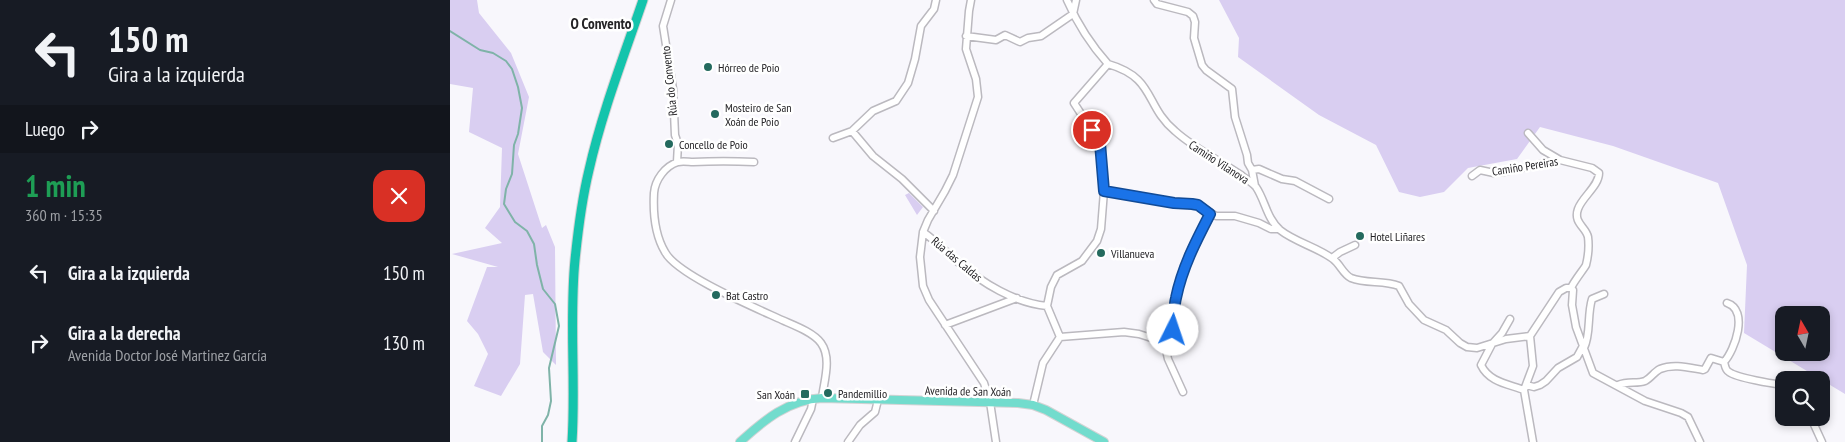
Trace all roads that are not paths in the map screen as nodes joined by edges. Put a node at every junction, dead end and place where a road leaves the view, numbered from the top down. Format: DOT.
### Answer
graph roads {
  1 [pos="643,0"];
  2 [pos="671,0"];
  3 [pos="936,0"];
  4 [pos="971,0"];
  5 [pos="1067,0"];
  6 [pos="1076,0"];
  7 [pos="1154,0"];
  8 [pos="1073,14"];
  9 [pos="966,36"];
  10 [pos="1108,64"];
  11 [pos="852,131"];
  12 [pos="1528,133"];
  13 [pos="833,138"];
  14 [pos="1560,160"];
  15 [pos="677,162"];
  16 [pos="754,162"];
  17 [pos="1252,170"];
  18 [pos="1472,176"];
  19 [pos="1255,186"];
  20 [pos="1104,191"];
  21 [pos="1328,200"];
  22 [pos="934,211"];
  23 [pos="1210,214"];
  24 [pos="1279,229"];
  25 [pos="923,232"];
  26 [pos="1354,245"];
  27 [pos="1332,258"];
  28 [pos="1571,288"];
  29 [pos="1604,294"];
  30 [pos="1017,298"];
  31 [pos="1727,303"];
  32 [pos="1047,306"];
  33 [pos="1510,319"];
  34 [pos="946,325"];
  35 [pos="1530,336"];
  36 [pos="1060,337"];
  37 [pos="1167,343"];
  38 [pos="1492,344"];
  39 [pos="1583,347"];
  40 [pos="1724,362"];
  41 [pos="1775,383"];
  42 [pos="1618,385"];
  43 [pos="1525,388"];
  44 [pos="1182,392"];
  45 [pos="813,398"];
  46 [pos="822,398"];
  47 [pos="878,400"];
  48 [pos="990,402"];
  49 [pos="1033,405"];
  50 [pos="1815,426"];
  51 [pos="572,442"];
  52 [pos="740,442"];
  53 [pos="795,442"];
  54 [pos="848,442"];
  55 [pos="996,442"];
  56 [pos="1104,442"];
  57 [pos="1533,442"];
  58 [pos="1700,442"];
  59 [pos="1822,442"];
  1 -- 51 [label="highway"];
  2 -- 15 [label="street, Rúa do Convento"];
  3 -- 11 [label="street"];
  4 -- 9 [label="street"];
  5 -- 8 [label="street"];
  6 -- 8 [label="street"];
  7 -- 17 [label="street"];
  8 -- 9 [label="street"];
  8 -- 10 [label="street"];
  9 -- 22 [label="street"];
  10 -- 19 [label="street, Camiño Vilanova"];
  10 -- 20 [label="street"];
  11 -- 13 [label="street"];
  11 -- 22 [label="street"];
  12 -- 14 [label="street"];
  14 -- 18 [label="street, Camiño Pereiras"];
  14 -- 28 [label="street, Camiño Pereiras"];
  15 -- 16 [label="street"];
  15 -- 46 [label="street"];
  17 -- 19 [label="street"];
  17 -- 21 [label="street"];
  19 -- 24 [label="street, Camiño Vilanova"];
  20 -- 23 [label="street"];
  20 -- 32 [label="street"];
  22 -- 25 [label="street"];
  23 -- 24 [label="street"];
  23 -- 37 [label="street"];
  24 -- 27 [label="street, Camiño Vilanova"];
  25 -- 30 [label="street, Rúa das Caldas"];
  25 -- 34 [label="street"];
  26 -- 27 [label="street"];
  27 -- 38 [label="street, Camiño Vilanova"];
  28 -- 35 [label="street"];
  28 -- 39 [label="street"];
  29 -- 39 [label="street"];
  30 -- 32 [label="street, Rúa das Caldas"];
  30 -- 34 [label="street"];
  31 -- 40 [label="street"];
  32 -- 36 [label="street"];
  33 -- 38 [label="street"];
  34 -- 48 [label="street"];
  35 -- 38 [label="street, Camiño Vilanova"];
  35 -- 43 [label="street"];
  36 -- 37 [label="street"];
  36 -- 49 [label="street"];
  37 -- 44 [label="street"];
  38 -- 43 [label="street"];
  39 -- 42 [label="street"];
  39 -- 43 [label="street"];
  40 -- 41 [label="street"];
  40 -- 42 [label="street"];
  42 -- 58 [label="street"];
  43 -- 57 [label="street"];
  45 -- 46 [label="main road, Avenida de San Xoán"];
  45 -- 52 [label="main road, Avenida de San Xoán"];
  45 -- 53 [label="street"];
  46 -- 47 [label="main road, Avenida de San Xoán"];
  47 -- 48 [label="main road, Avenida de San Xoán"];
  47 -- 54 [label="street"];
  48 -- 49 [label="main road, Avenida de San Xoán"];
  48 -- 55 [label="street"];
  49 -- 56 [label="main road, Avenida de San Xoán"];
  50 -- 59 [label="street"];
}
